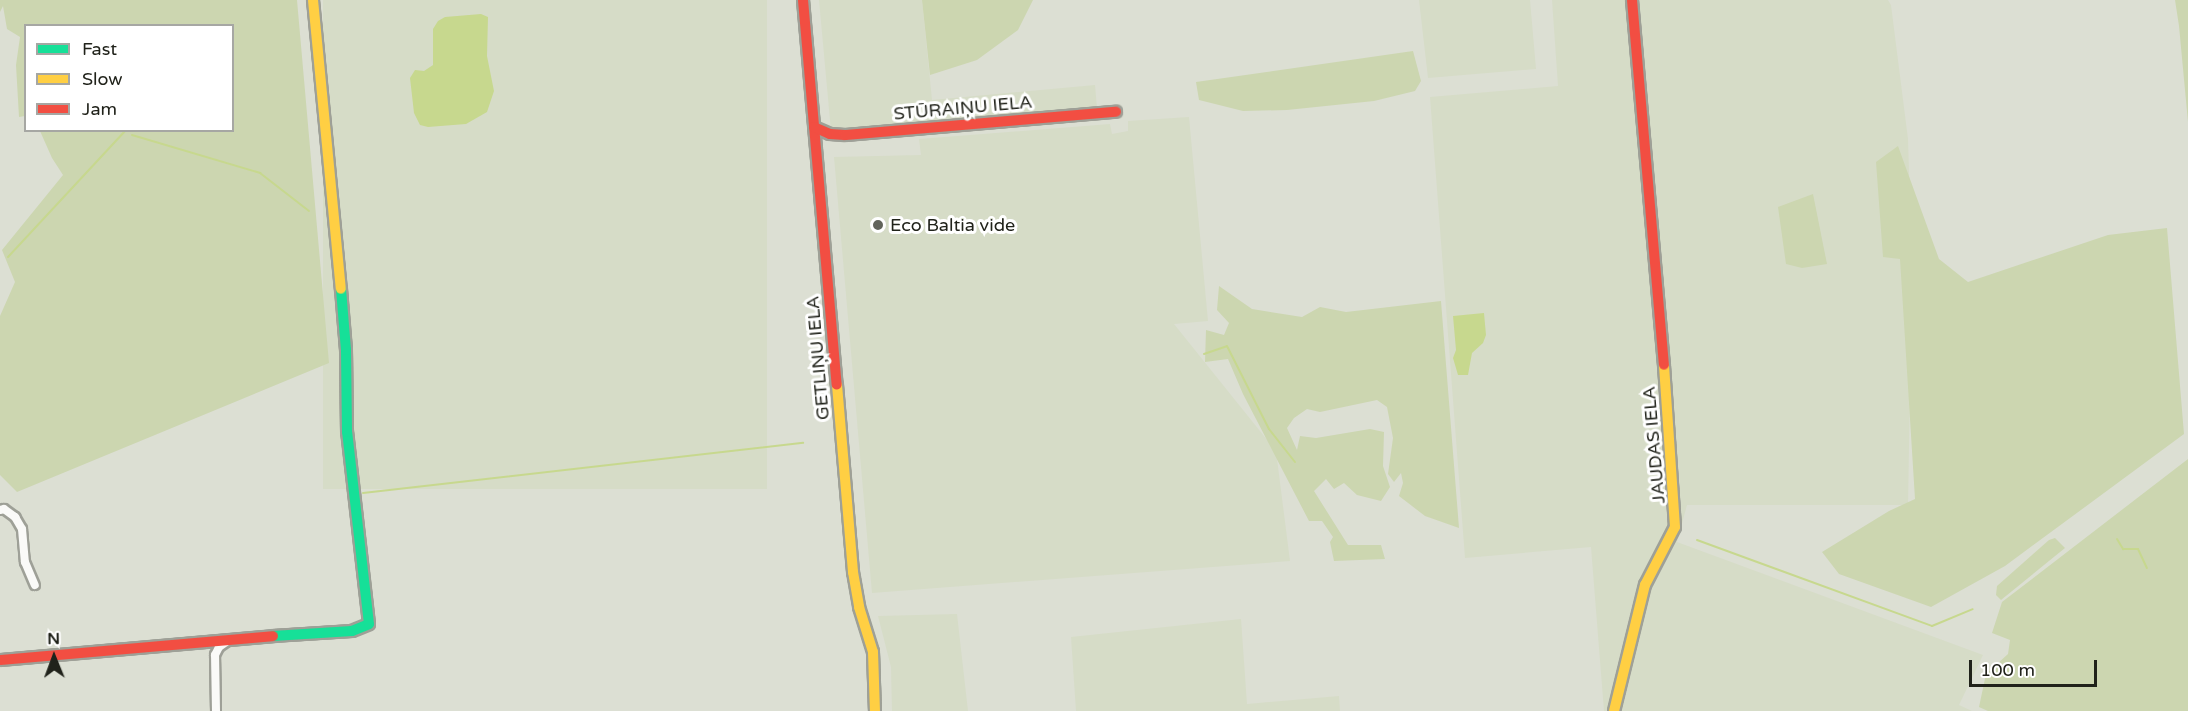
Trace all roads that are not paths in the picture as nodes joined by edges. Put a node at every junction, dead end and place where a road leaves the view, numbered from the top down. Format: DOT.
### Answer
graph roads {
  1 [pos="313,0"];
  2 [pos="803,0"];
  3 [pos="1632,0"];
  4 [pos="1116,112"];
  5 [pos="814,127"];
  6 [pos="0,510"];
  7 [pos="35,585"];
  8 [pos="231,639"];
  9 [pos="0,660"];
  10 [pos="216,711"];
  11 [pos="875,711"];
  12 [pos="1614,711"];
  1 -- 8 [label="street"];
  2 -- 5 [label="street, GETLIŅU IELA"];
  3 -- 12 [label="street, JAUDAS IELA"];
  4 -- 5 [label="street, STŪRAIŅU IELA"];
  5 -- 11 [label="street, GETLIŅU IELA"];
  6 -- 7 [label="street"];
  8 -- 9 [label="street"];
  8 -- 10 [label="street"];
}
